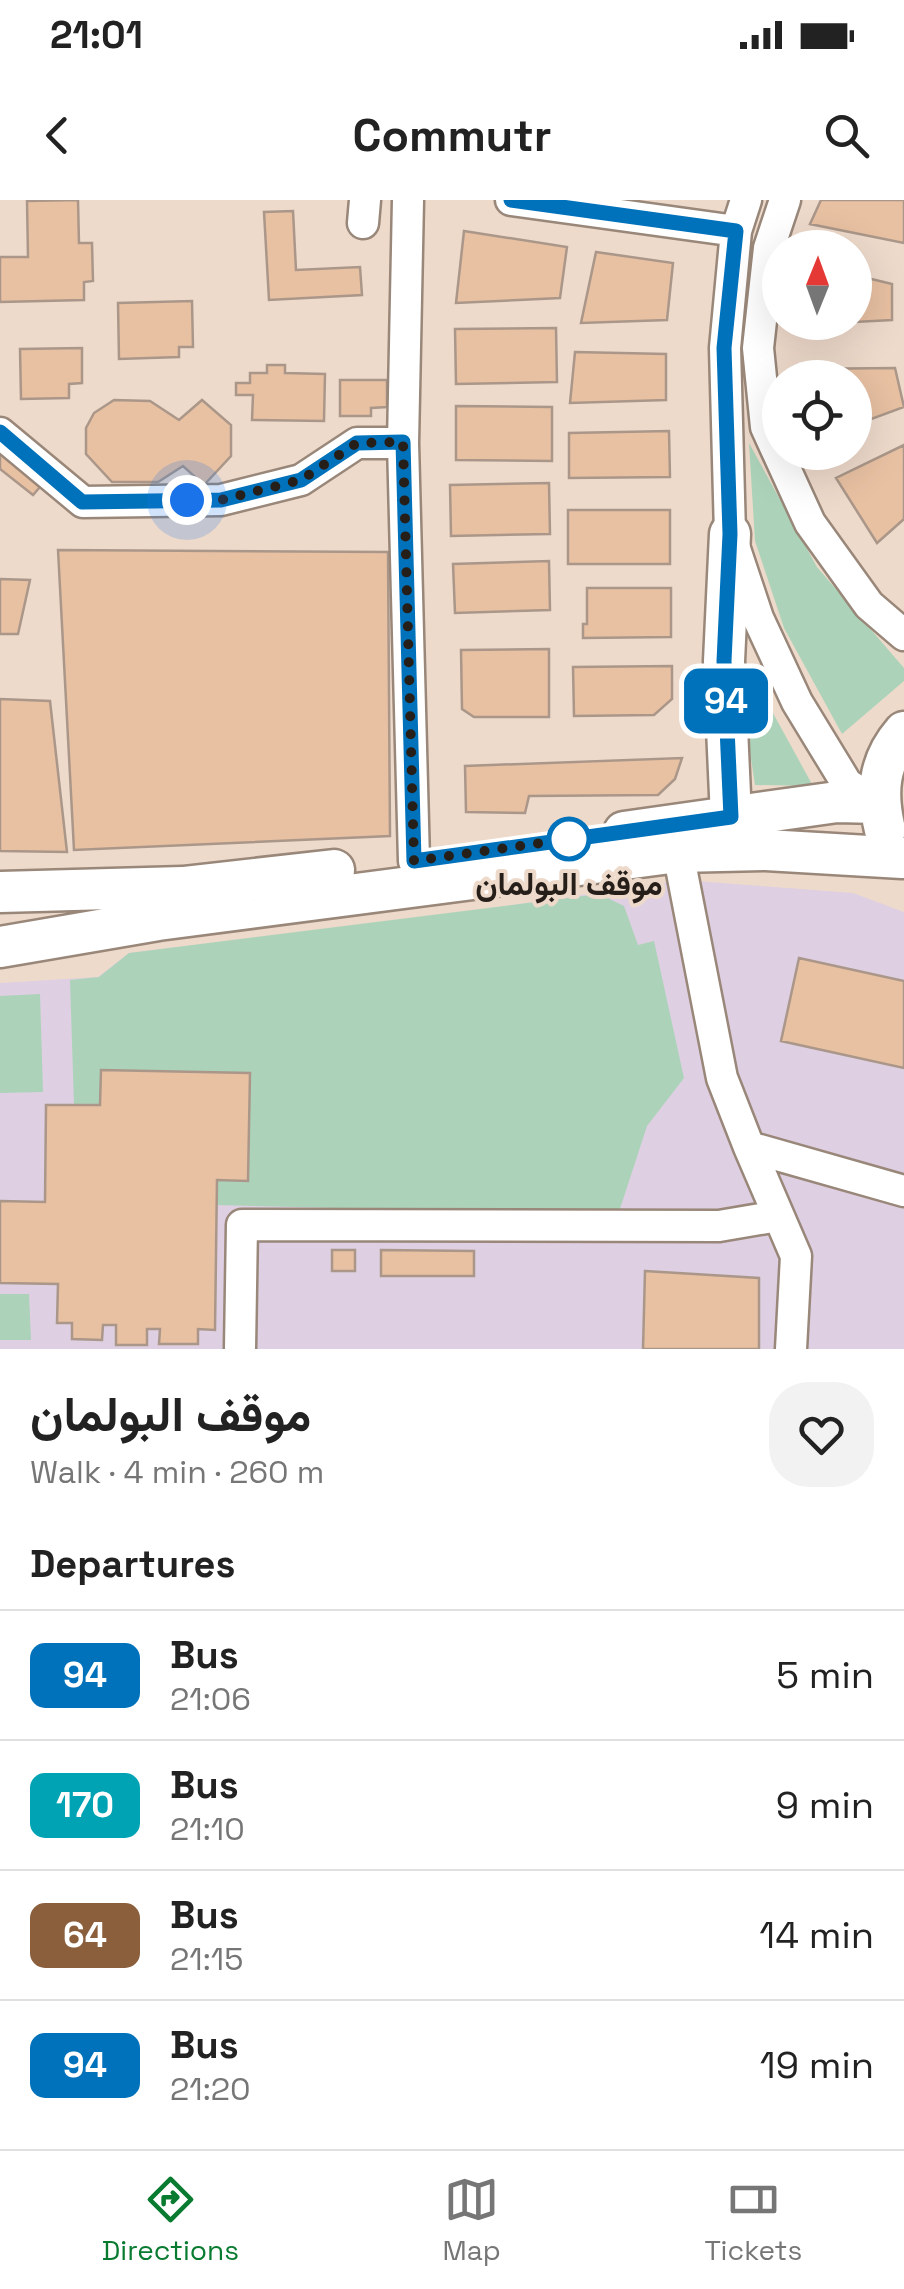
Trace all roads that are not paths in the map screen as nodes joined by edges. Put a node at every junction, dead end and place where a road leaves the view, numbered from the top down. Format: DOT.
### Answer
graph roads {
  1 [pos="408,200"];
  2 [pos="511,200"];
  3 [pos="746,200"];
  4 [pos="785,200"];
  5 [pos="736,231"];
  6 [pos="0,432"];
  7 [pos="403,442"];
  8 [pos="730,534"];
  9 [pos="904,635"];
  10 [pos="904,732"];
  11 [pos="878,803"];
  12 [pos="731,817"];
  13 [pos="678,852"];
  14 [pos="903,859"];
  15 [pos="414,861"];
  16 [pos="0,892"];
  17 [pos="0,947"];
  18 [pos="748,1146"];
  19 [pos="904,1191"];
  20 [pos="778,1216"];
  21 [pos="240,1349"];
  22 [pos="791,1349"];
  1 -- 7 [label="street"];
  2 -- 5 [label="street"];
  3 -- 5 [label="street"];
  4 -- 9 [label="street"];
  5 -- 8 [label="street"];
  6 -- 7 [label="street"];
  7 -- 15 [label="street"];
  8 -- 11 [label="street"];
  8 -- 12 [label="main road"];
  10 -- 11 [label="main road"];
  11 -- 12 [label="main road"];
  11 -- 14 [label="main road"];
  12 -- 15 [label="main road"];
  13 -- 14 [label="main road"];
  13 -- 17 [label="main road"];
  13 -- 18 [label="street"];
  15 -- 16 [label="main road"];
  18 -- 19 [label="street"];
  18 -- 20 [label="street"];
  20 -- 21 [label="street"];
  20 -- 22 [label="street"];
}
